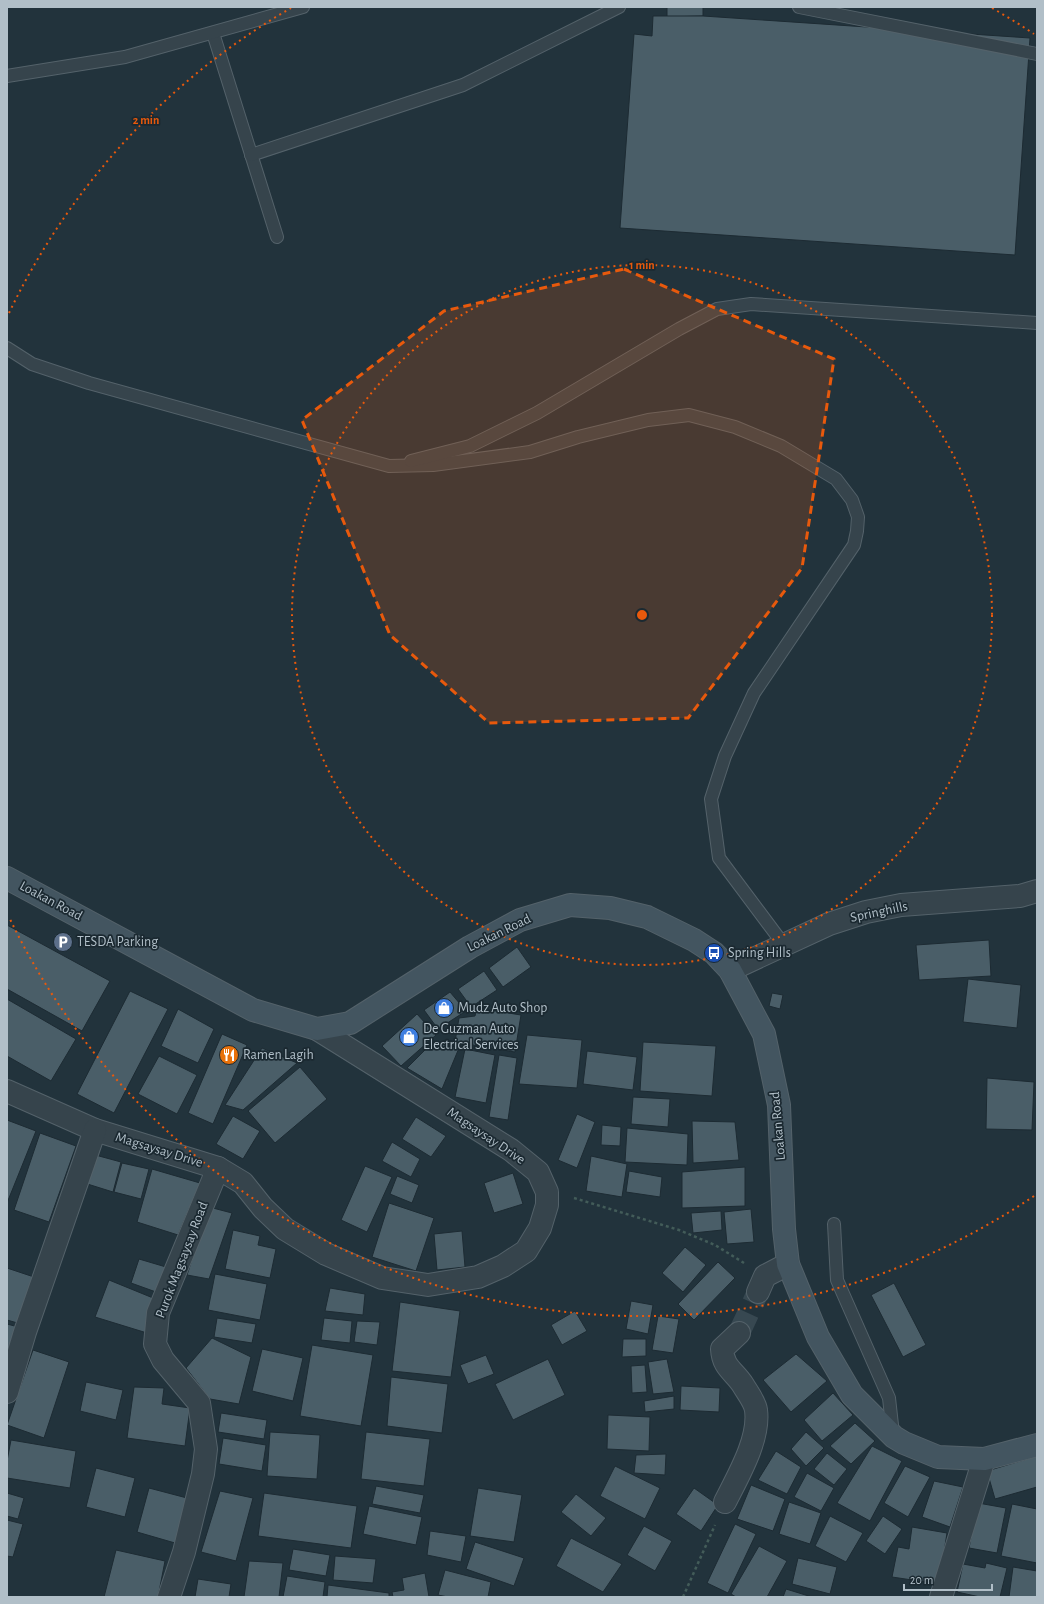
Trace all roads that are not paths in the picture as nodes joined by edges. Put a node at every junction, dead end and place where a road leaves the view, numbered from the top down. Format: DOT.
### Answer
graph roads {
  1 [pos="303,7"];
  2 [pos="619,7"];
  3 [pos="799,7"];
  4 [pos="213,33"];
  5 [pos="1037,54"];
  6 [pos="7,76"];
  7 [pos="251,155"];
  8 [pos="277,237"];
  9 [pos="1037,323"];
  10 [pos="7,348"];
  11 [pos="389,466"];
  12 [pos="7,878"];
  13 [pos="1037,891"];
  14 [pos="784,945"];
  15 [pos="730,970"];
  16 [pos="317,1029"];
  17 [pos="7,1090"];
  18 [pos="95,1130"];
  19 [pos="218,1168"];
  20 [pos="834,1224"];
  21 [pos="788,1264"];
  22 [pos="761,1284"];
  23 [pos="739,1333"];
  24 [pos="7,1392"];
  25 [pos="894,1437"];
  26 [pos="1037,1444"];
  27 [pos="984,1460"];
  28 [pos="725,1502"];
  29 [pos="169,1597"];
  30 [pos="941,1597"];
  1 -- 4 [label="lane"];
  2 -- 7 [label="lane"];
  3 -- 5 [label="lane"];
  4 -- 6 [label="lane"];
  4 -- 7 [label="lane"];
  7 -- 8 [label="lane"];
  9 -- 11 [label="lane"];
  10 -- 11 [label="lane"];
  11 -- 14 [label="lane"];
  12 -- 16 [label="main road, Loakan Road"];
  13 -- 14 [label="street, Springhills"];
  14 -- 15 [label="street, Springhills"];
  15 -- 16 [label="main road, Loakan Road"];
  15 -- 21 [label="main road, Loakan Road"];
  16 -- 19 [label="street, Magsaysay Drive"];
  17 -- 18 [label="street, Magsaysay Drive"];
  18 -- 19 [label="street, Magsaysay Drive"];
  18 -- 24 [label="street"];
  19 -- 29 [label="street, Purok Magsaysay Road"];
  20 -- 25 [label="lane"];
  21 -- 22 [label="street"];
  21 -- 25 [label="main road, Loakan Road"];
  23 -- 28 [label="street"];
  25 -- 27 [label="main road, Loakan Road"];
  26 -- 27 [label="main road, Loakan Road"];
  27 -- 30 [label="street"];
}
